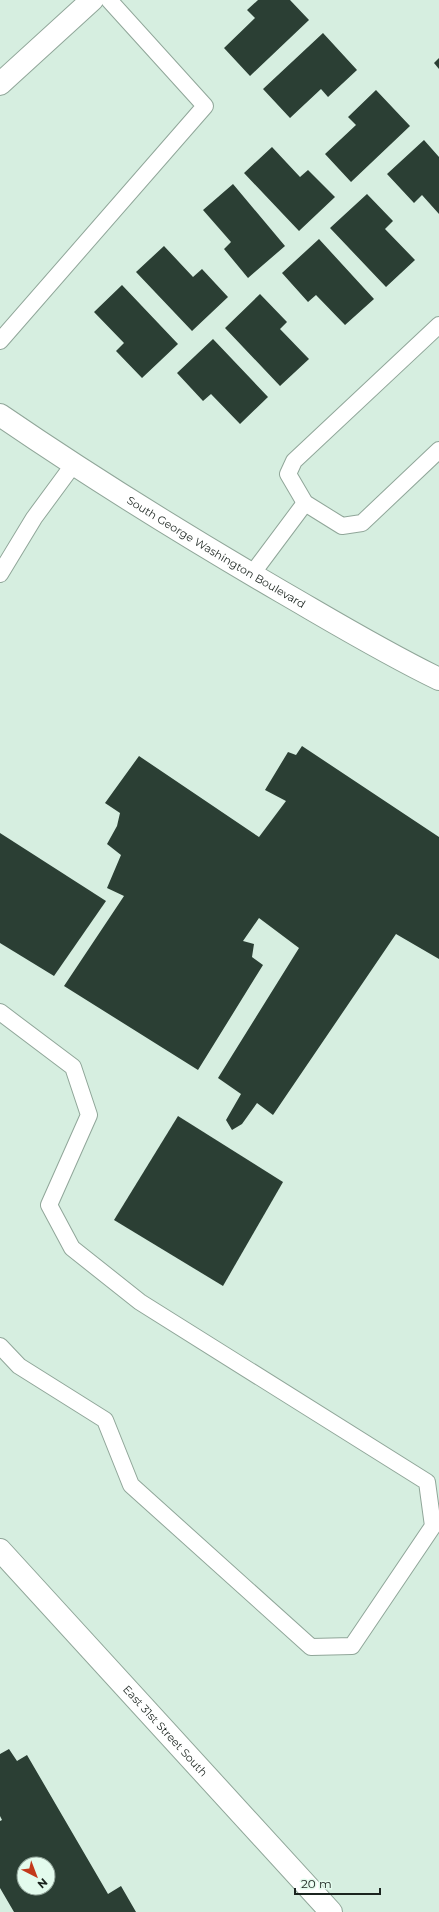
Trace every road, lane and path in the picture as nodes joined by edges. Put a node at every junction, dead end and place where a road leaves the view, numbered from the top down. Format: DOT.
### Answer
graph roads {
  1 [pos="92,0"];
  2 [pos="109,0"];
  3 [pos="0,84"];
  4 [pos="439,325"];
  5 [pos="0,341"];
  6 [pos="0,415"];
  7 [pos="439,450"];
  8 [pos="73,465"];
  9 [pos="306,503"];
  10 [pos="0,574"];
  11 [pos="252,574"];
  12 [pos="439,679"];
  13 [pos="0,1012"];
  14 [pos="0,1346"];
  15 [pos="0,1550"];
  16 [pos="331,1912"];
  1 -- 3 [label="street"];
  2 -- 5 [label="lane"];
  4 -- 9 [label="lane"];
  6 -- 8 [label="street, South George Washington Boulevard"];
  7 -- 9 [label="lane"];
  8 -- 10 [label="lane"];
  8 -- 11 [label="street, South George Washington Boulevard"];
  9 -- 11 [label="lane"];
  11 -- 12 [label="street, South George Washington Boulevard"];
  13 -- 14 [label="lane"];
  15 -- 16 [label="street, East 31st Street South"];
}
